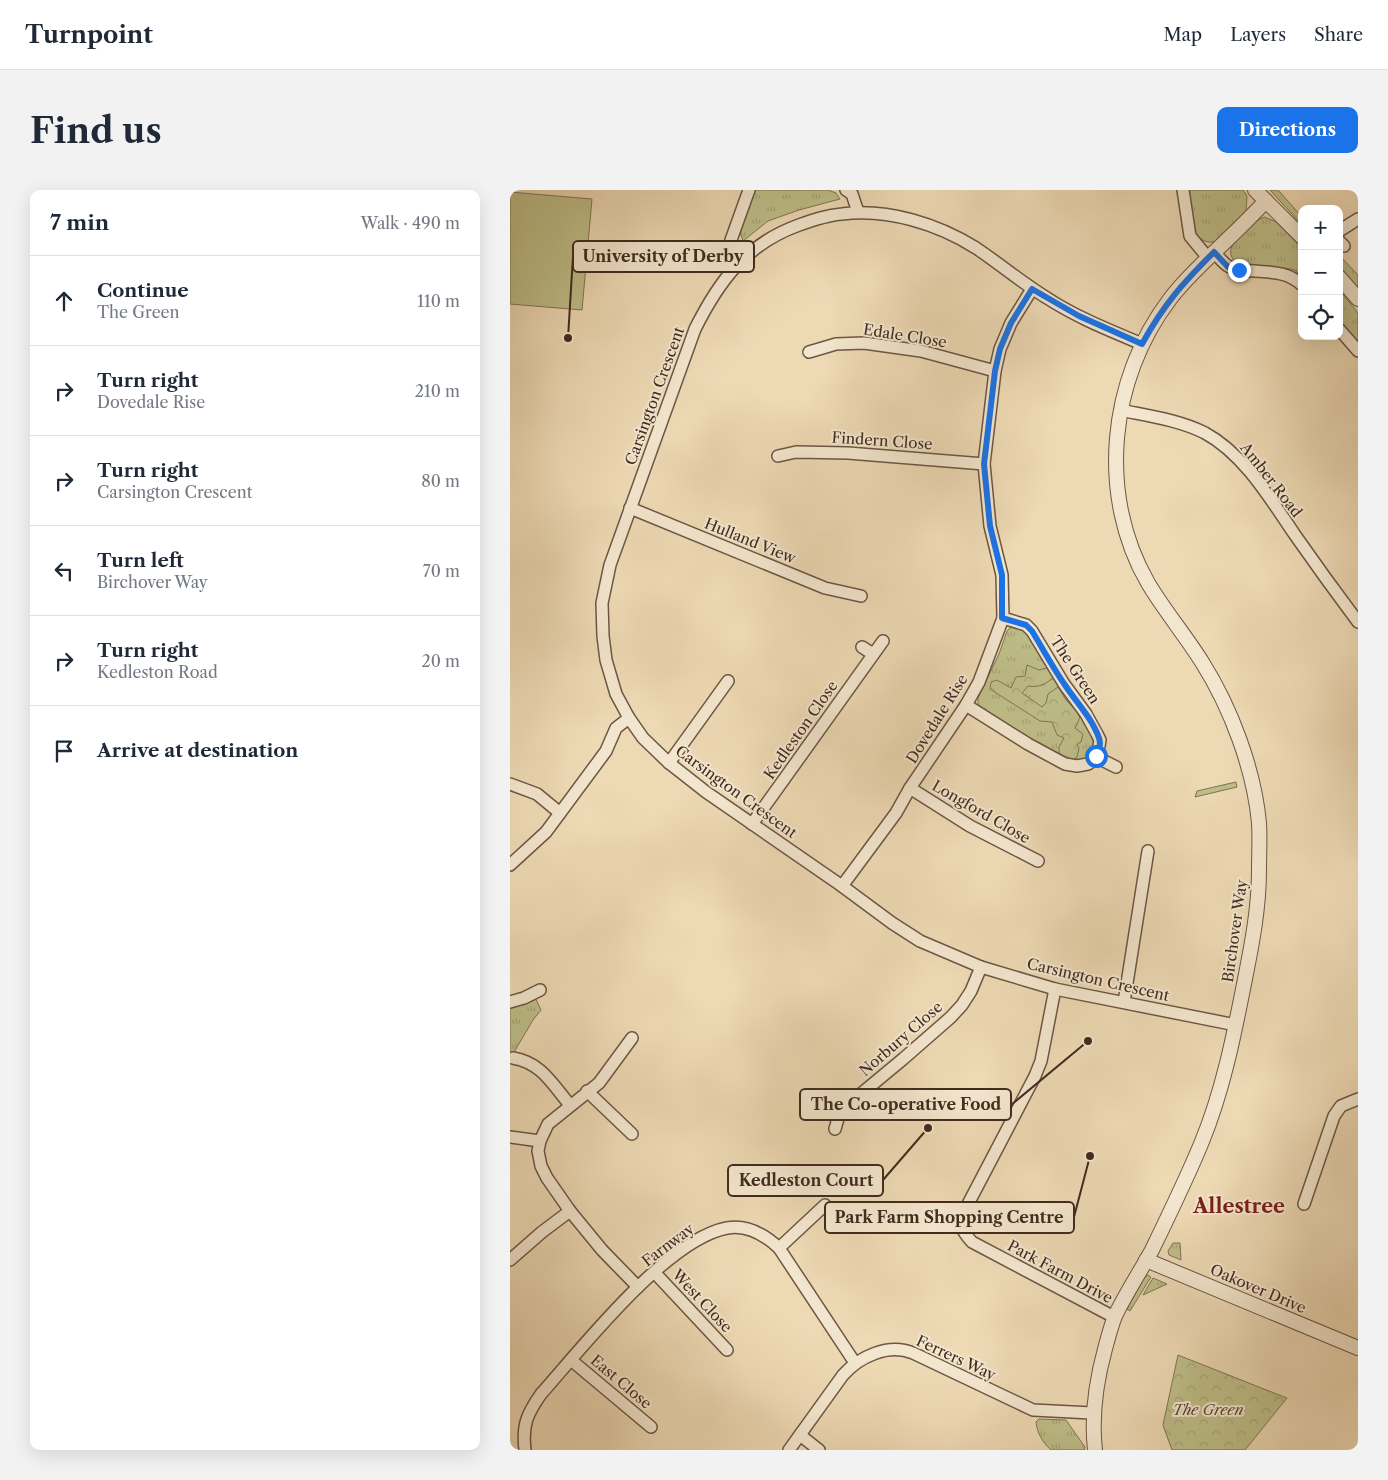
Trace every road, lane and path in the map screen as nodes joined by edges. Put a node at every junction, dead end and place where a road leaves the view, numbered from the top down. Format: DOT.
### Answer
graph roads {
  1 [pos="749,190"];
  2 [pos="846,190"];
  3 [pos="1183,190"];
  4 [pos="1255,190"];
  5 [pos="1266,201"];
  6 [pos="858,212"];
  7 [pos="1358,219"];
  8 [pos="1343,228"];
  9 [pos="1298,233"];
  10 [pos="1211,255"];
  11 [pos="742,260"];
  12 [pos="1298,282"];
  13 [pos="1343,282"];
  14 [pos="1032,289"];
  15 [pos="1358,299"];
  16 [pos="1343,334"];
  17 [pos="1142,344"];
  18 [pos="810,352"];
  19 [pos="1358,352"];
  20 [pos="995,371"];
  21 [pos="1120,410"];
  22 [pos="778,456"];
  23 [pos="984,464"];
  24 [pos="630,508"];
  25 [pos="861,596"];
  26 [pos="1002,618"];
  27 [pos="1358,622"];
  28 [pos="883,641"];
  29 [pos="862,647"];
  30 [pos="873,654"];
  31 [pos="728,681"];
  32 [pos="966,705"];
  33 [pos="629,718"];
  34 [pos="1096,756"];
  35 [pos="669,763"];
  36 [pos="1116,767"];
  37 [pos="510,784"];
  38 [pos="910,788"];
  39 [pos="560,813"];
  40 [pos="752,824"];
  41 [pos="1148,851"];
  42 [pos="1038,861"];
  43 [pos="510,865"];
  44 [pos="842,886"];
  45 [pos="981,967"];
  46 [pos="1055,989"];
  47 [pos="540,990"];
  48 [pos="510,1002"];
  49 [pos="1124,1002"];
  50 [pos="1236,1025"];
  51 [pos="632,1038"];
  52 [pos="513,1058"];
  53 [pos="587,1092"];
  54 [pos="1358,1099"];
  55 [pos="570,1105"];
  56 [pos="835,1129"];
  57 [pos="632,1134"];
  58 [pos="510,1137"];
  59 [pos="540,1141"];
  60 [pos="1304,1204"];
  61 [pos="825,1205"];
  62 [pos="570,1211"];
  63 [pos="779,1248"];
  64 [pos="510,1260"];
  65 [pos="1146,1260"];
  66 [pos="655,1273"];
  67 [pos="638,1287"];
  68 [pos="1114,1317"];
  69 [pos="1358,1348"];
  70 [pos="727,1350"];
  71 [pos="571,1360"];
  72 [pos="856,1363"];
  73 [pos="1092,1413"];
  74 [pos="651,1427"];
  75 [pos="800,1434"];
  76 [pos="524,1450"];
  77 [pos="789,1450"];
  78 [pos="820,1450"];
  79 [pos="1095,1450"];
  1 -- 11 [label="street"];
  2 -- 6 [label="street"];
  3 -- 10 [label="street"];
  4 -- 5 [label="street"];
  5 -- 9 [label="street"];
  5 -- 10 [label="street, Birchover Way"];
  6 -- 11 [label="street, Carsington Crescent"];
  6 -- 14 [label="street, Carsington Crescent"];
  7 -- 8 [label="street"];
  10 -- 12 [label="street"];
  10 -- 17 [label="street, Birchover Way"];
  11 -- 24 [label="street, Carsington Crescent"];
  13 -- 15 [label="street"];
  14 -- 17 [label="street, Carsington Crescent"];
  14 -- 20 [label="street, Dovedale Rise"];
  16 -- 19 [label="street"];
  17 -- 21 [label="street, Birchover Way"];
  18 -- 20 [label="street, Edale Close"];
  20 -- 23 [label="street, Dovedale Rise"];
  21 -- 27 [label="street, Amber Road"];
  21 -- 50 [label="street, Birchover Way"];
  22 -- 23 [label="street, Findern Close"];
  23 -- 26 [label="street, Dovedale Rise"];
  24 -- 25 [label="street, Hulland View"];
  24 -- 33 [label="street, Carsington Crescent"];
  26 -- 32 [label="street, Dovedale Rise"];
  26 -- 34 [label="street, The Green"];
  28 -- 30 [label="street, Kedleston Close"];
  29 -- 30 [label="street"];
  30 -- 40 [label="street, Kedleston Close"];
  31 -- 35 [label="street"];
  32 -- 34 [label="street"];
  32 -- 38 [label="street, Dovedale Rise"];
  33 -- 35 [label="street, Carsington Crescent"];
  33 -- 39 [label="street"];
  34 -- 36 [label="street"];
  35 -- 40 [label="street, Carsington Crescent"];
  37 -- 39 [label="street"];
  38 -- 42 [label="street, Longford Close"];
  38 -- 44 [label="street, Dovedale Rise"];
  39 -- 43 [label="street"];
  40 -- 44 [label="street, Carsington Crescent"];
  41 -- 49 [label="street"];
  44 -- 45 [label="street, Carsington Crescent"];
  45 -- 46 [label="street, Carsington Crescent"];
  45 -- 56 [label="street, Norbury Close"];
  46 -- 49 [label="street, Carsington Crescent"];
  46 -- 68 [label="street, Park Farm Drive"];
  47 -- 48 [label="street"];
  49 -- 50 [label="street, Carsington Crescent"];
  50 -- 65 [label="street, Birchover Way"];
  51 -- 53 [label="street"];
  52 -- 55 [label="street"];
  53 -- 55 [label="street"];
  53 -- 57 [label="street"];
  54 -- 60 [label="street"];
  55 -- 59 [label="street"];
  58 -- 59 [label="street"];
  59 -- 62 [label="street"];
  61 -- 63 [label="street"];
  62 -- 64 [label="street"];
  62 -- 67 [label="street"];
  63 -- 66 [label="street, Farnway"];
  63 -- 72 [label="street, Farnway"];
  65 -- 68 [label="street, Birchover Way"];
  65 -- 69 [label="street, Oakover Drive"];
  66 -- 67 [label="street, Farnway"];
  66 -- 70 [label="street, West Close"];
  67 -- 71 [label="street, Farnway"];
  68 -- 73 [label="street, Birchover Way"];
  71 -- 74 [label="street, East Close"];
  71 -- 76 [label="street, Farnway"];
  72 -- 73 [label="street, Ferrers Way"];
  72 -- 75 [label="street, Ferrers Way"];
  73 -- 79 [label="street, Birchover Way"];
  75 -- 77 [label="street, Ferrers Way"];
  75 -- 78 [label="street"];
}
